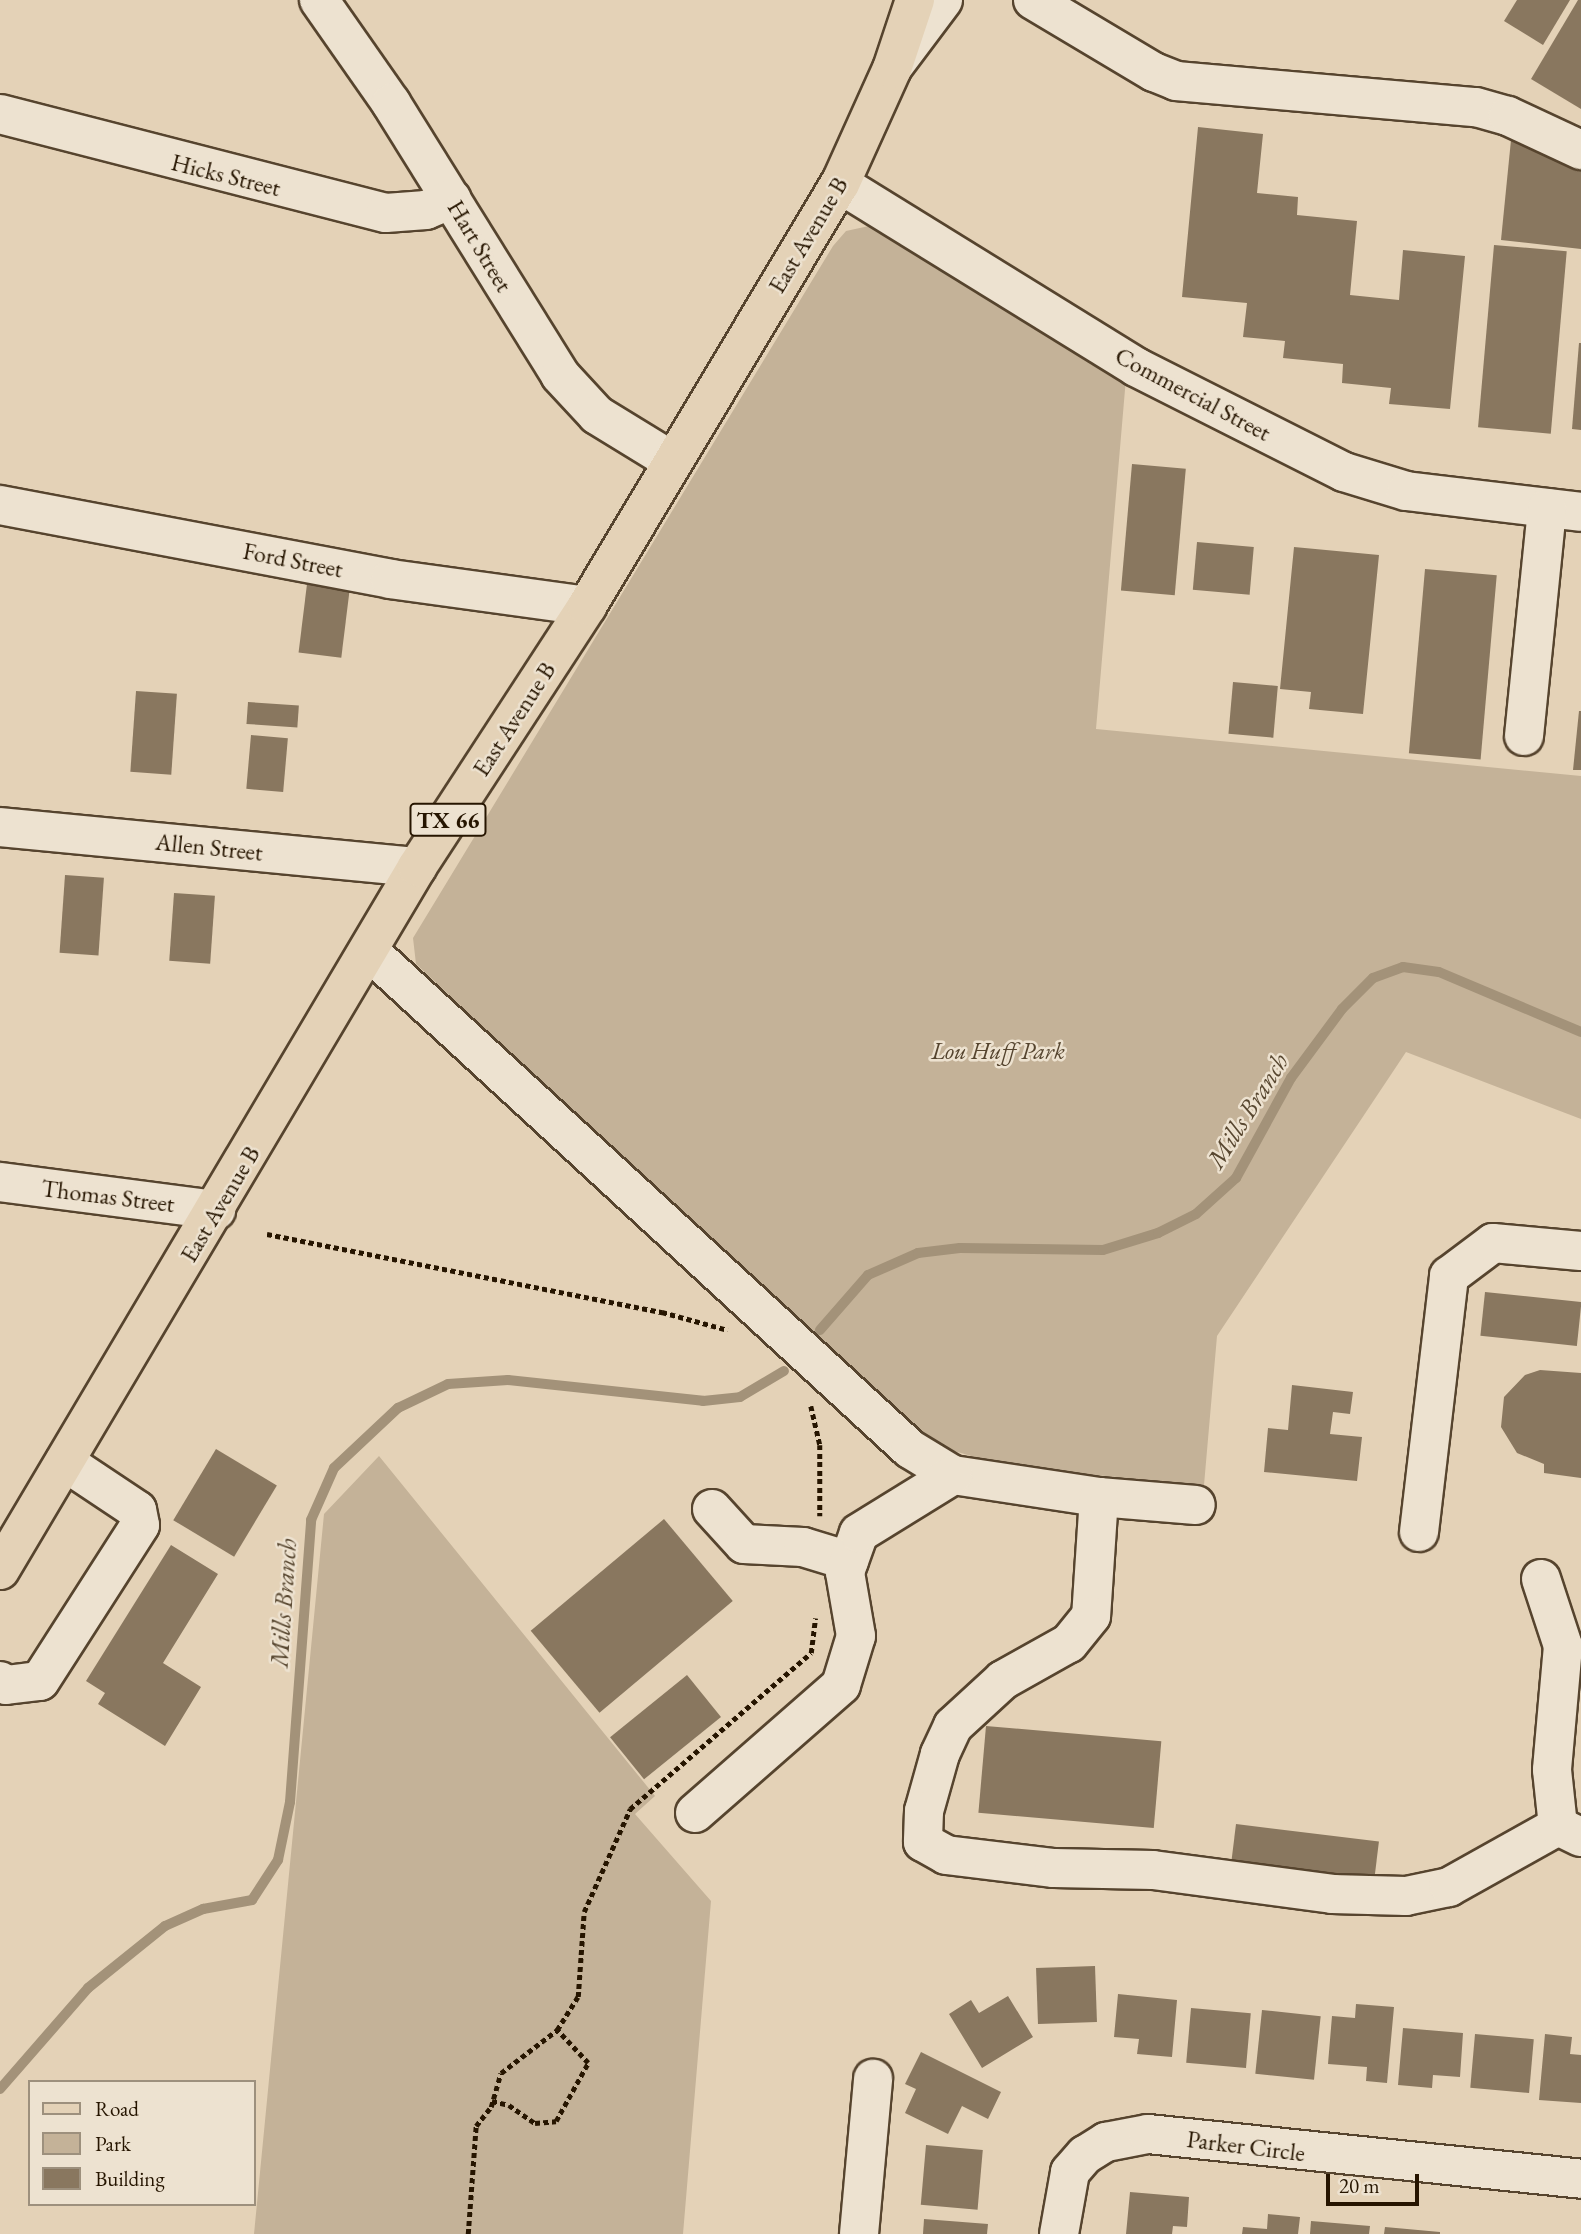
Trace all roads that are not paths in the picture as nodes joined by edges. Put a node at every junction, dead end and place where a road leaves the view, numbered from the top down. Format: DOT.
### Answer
graph roads {
  1 [pos="319,0"];
  2 [pos="915,0"];
  3 [pos="943,0"];
  4 [pos="1033,0"];
  5 [pos="892,69"];
  6 [pos="0,114"];
  7 [pos="1581,150"];
  8 [pos="841,184"];
  9 [pos="452,199"];
  10 [pos="672,461"];
  11 [pos="0,505"];
  12 [pos="1564,510"];
  13 [pos="587,606"];
  14 [pos="1524,736"];
  15 [pos="0,827"];
  16 [pos="417,867"];
  17 [pos="369,951"];
  18 [pos="0,1182"];
  19 [pos="216,1210"];
  20 [pos="1581,1251"];
  21 [pos="65,1462"];
  22 [pos="953,1475"];
  23 [pos="1099,1497"];
  24 [pos="1196,1504"];
  25 [pos="712,1509"];
  26 [pos="1419,1532"];
  27 [pos="849,1560"];
  28 [pos="0,1570"];
  29 [pos="1541,1579"];
  30 [pos="0,1681"];
  31 [pos="695,1813"];
  32 [pos="1569,1831"];
  33 [pos="873,2079"];
  34 [pos="1581,2179"];
  35 [pos="859,2234"];
  36 [pos="1059,2234"];
  1 -- 9 [label="street, Hart Street"];
  2 -- 5 [label="main road, East Avenue B / TX 66"];
  3 -- 5 [label="street"];
  4 -- 7 [label="street"];
  5 -- 8 [label="main road, East Avenue B / TX 66"];
  6 -- 9 [label="street, Hicks Street"];
  8 -- 10 [label="main road, East Avenue B / TX 66"];
  8 -- 12 [label="street, Commercial Street"];
  9 -- 10 [label="street, Hart Street"];
  10 -- 13 [label="main road, East Avenue B / TX 66"];
  11 -- 13 [label="street, Ford Street"];
  12 -- 14 [label="street"];
  13 -- 16 [label="main road, East Avenue B / TX 66"];
  15 -- 16 [label="street, Allen Street"];
  16 -- 17 [label="main road, East Avenue B / TX 66"];
  17 -- 19 [label="main road, East Avenue B / TX 66"];
  17 -- 22 [label="street"];
  18 -- 19 [label="street, Thomas Street"];
  19 -- 21 [label="main road, East Avenue B / TX 66"];
  20 -- 26 [label="street"];
  21 -- 28 [label="main road, East Avenue B / TX 66"];
  21 -- 30 [label="street"];
  22 -- 23 [label="street"];
  22 -- 27 [label="street"];
  23 -- 24 [label="street"];
  23 -- 32 [label="street"];
  25 -- 27 [label="street"];
  27 -- 31 [label="street"];
  29 -- 32 [label="street"];
  33 -- 35 [label="street"];
  34 -- 36 [label="street, Parker Circle"];
}
